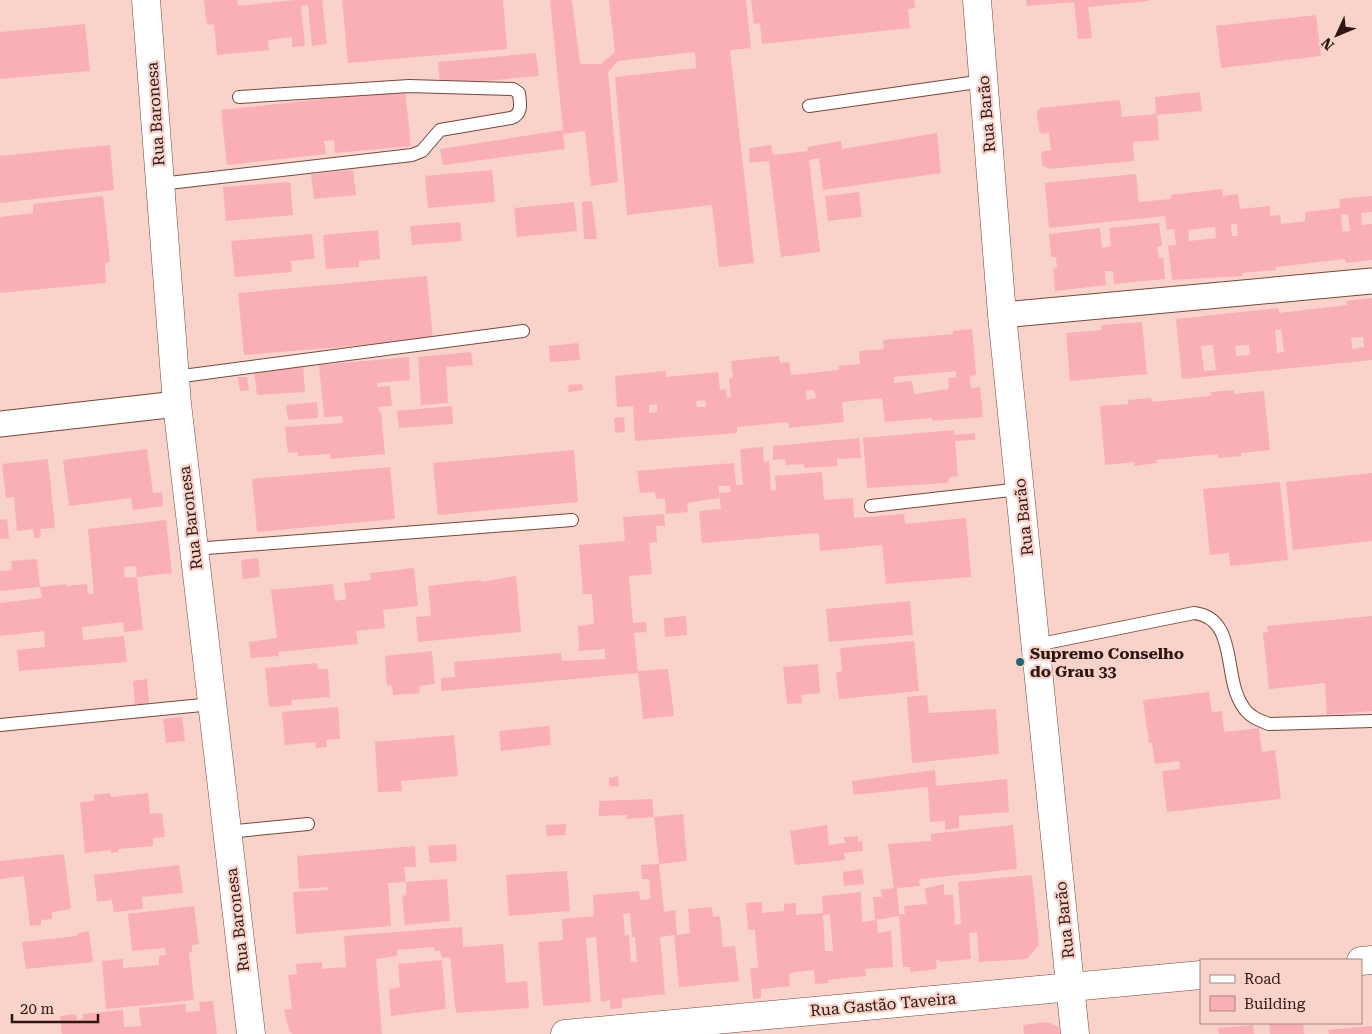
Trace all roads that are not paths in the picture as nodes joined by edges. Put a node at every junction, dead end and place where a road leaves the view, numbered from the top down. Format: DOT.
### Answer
graph roads {
  1 [pos="146,0"];
  2 [pos="977,0"];
  3 [pos="984,81"];
  4 [pos="239,97"];
  5 [pos="809,106"];
  6 [pos="160,184"];
  7 [pos="1372,280"];
  8 [pos="1002,315"];
  9 [pos="523,331"];
  10 [pos="175,377"];
  11 [pos="177,404"];
  12 [pos="0,424"];
  13 [pos="1020,489"];
  14 [pos="871,506"];
  15 [pos="572,520"];
  16 [pos="194,549"];
  17 [pos="1036,645"];
  18 [pos="212,704"];
  19 [pos="1372,721"];
  20 [pos="0,725"];
  21 [pos="308,824"];
  22 [pos="227,832"];
  23 [pos="1200,975"];
  24 [pos="1071,987"];
  25 [pos="251,1034"];
  26 [pos="565,1034"];
  27 [pos="1075,1034"];
  1 -- 6 [label="street, Rua Baronesa"];
  2 -- 3 [label="street, Rua Barão"];
  3 -- 5 [label="lane"];
  3 -- 8 [label="street, Rua Barão"];
  4 -- 6 [label="lane"];
  6 -- 10 [label="street, Rua Baronesa"];
  7 -- 8 [label="street"];
  8 -- 13 [label="street, Rua Barão"];
  9 -- 10 [label="lane"];
  10 -- 11 [label="street, Rua Baronesa"];
  11 -- 12 [label="street"];
  11 -- 16 [label="street, Rua Baronesa"];
  13 -- 14 [label="lane"];
  13 -- 17 [label="street, Rua Barão"];
  15 -- 16 [label="lane"];
  16 -- 18 [label="street, Rua Baronesa"];
  17 -- 19 [label="lane"];
  17 -- 24 [label="street, Rua Barão"];
  18 -- 20 [label="lane"];
  18 -- 22 [label="street, Rua Baronesa"];
  21 -- 22 [label="lane"];
  22 -- 25 [label="street, Rua Baronesa"];
  23 -- 24 [label="street, Rua Gastão Taveira"];
  24 -- 26 [label="street, Rua Gastão Taveira"];
  24 -- 27 [label="street, Rua Barão"];
}
